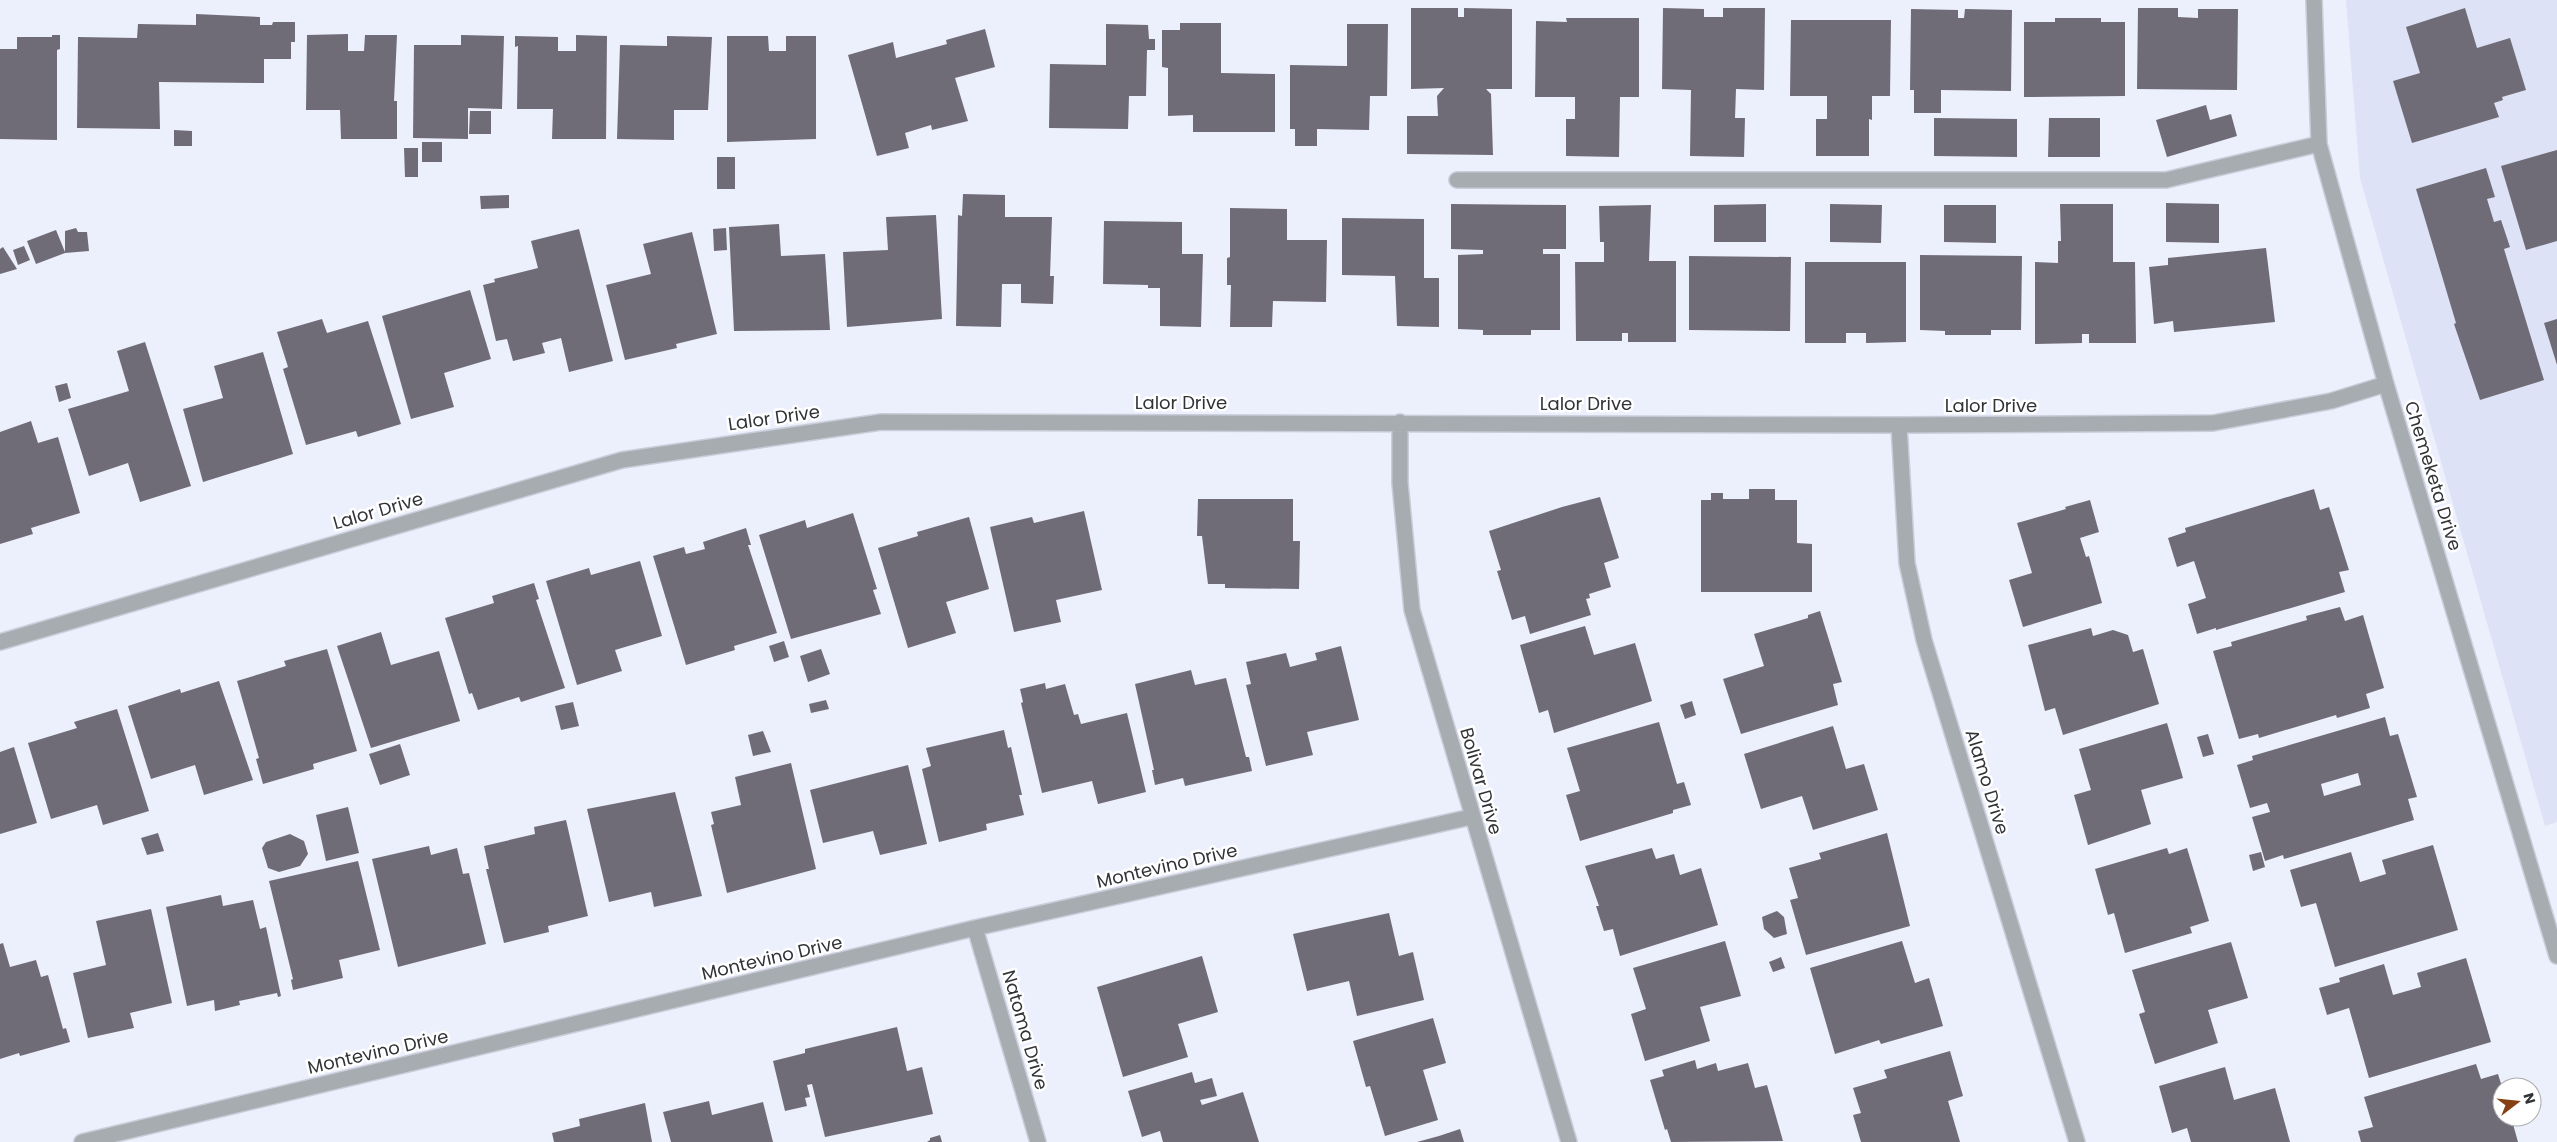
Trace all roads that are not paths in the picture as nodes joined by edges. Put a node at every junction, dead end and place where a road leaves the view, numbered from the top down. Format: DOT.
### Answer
graph roads {
  1 [pos="2314,0"];
  2 [pos="2319,144"];
  3 [pos="1457,180"];
  4 [pos="2386,384"];
  5 [pos="1400,422"];
  6 [pos="1899,425"];
  7 [pos="0,642"];
  8 [pos="1471,817"];
  9 [pos="975,928"];
  10 [pos="2557,956"];
  11 [pos="82,1142"];
  12 [pos="1038,1142"];
  13 [pos="1569,1142"];
  14 [pos="2077,1142"];
  1 -- 2 [label="street, Chemeketa Drive"];
  2 -- 3 [label="street"];
  2 -- 4 [label="street, Chemeketa Drive"];
  4 -- 6 [label="street, Lalor Drive"];
  4 -- 10 [label="street, Chemeketa Drive"];
  5 -- 6 [label="street, Lalor Drive"];
  5 -- 7 [label="street, Lalor Drive"];
  5 -- 8 [label="street, Bolivar Drive"];
  6 -- 14 [label="street, Alamo Drive"];
  8 -- 9 [label="street, Montevino Drive"];
  8 -- 13 [label="street, Bolivar Drive"];
  9 -- 11 [label="street, Montevino Drive"];
  9 -- 12 [label="street, Natoma Drive"];
}
